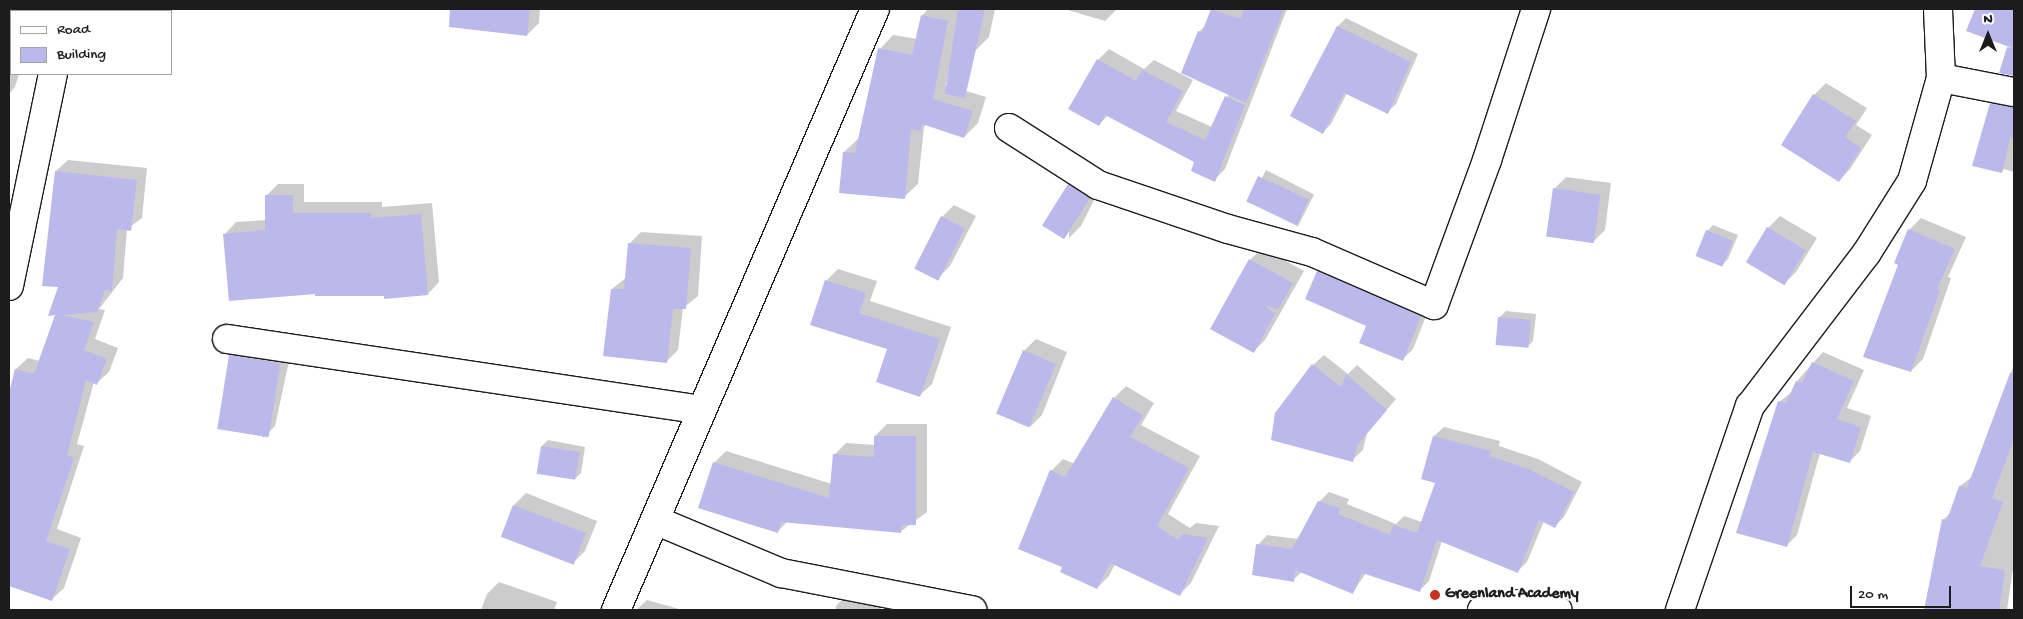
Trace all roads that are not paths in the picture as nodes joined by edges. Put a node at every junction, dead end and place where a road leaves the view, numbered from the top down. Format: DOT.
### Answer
graph roads {
  1 [pos="875,9"];
  2 [pos="1536,9"];
  3 [pos="1938,9"];
  4 [pos="53,75"];
  5 [pos="1941,78"];
  6 [pos="2014,92"];
  7 [pos="1009,128"];
  8 [pos="9,286"];
  9 [pos="227,338"];
  10 [pos="702,410"];
  11 [pos="655,520"];
  12 [pos="616,610"];
  13 [pos="972,610"];
  14 [pos="1482,610"];
  15 [pos="1558,610"];
  16 [pos="1680,610"];
  1 -- 10 [label="street"];
  2 -- 7 [label="street"];
  3 -- 5 [label="street"];
  4 -- 8 [label="street"];
  5 -- 6 [label="street"];
  5 -- 16 [label="street"];
  9 -- 10 [label="street"];
  10 -- 11 [label="street"];
  11 -- 12 [label="street"];
  11 -- 13 [label="street"];
  14 -- 15 [label="street"];
}
